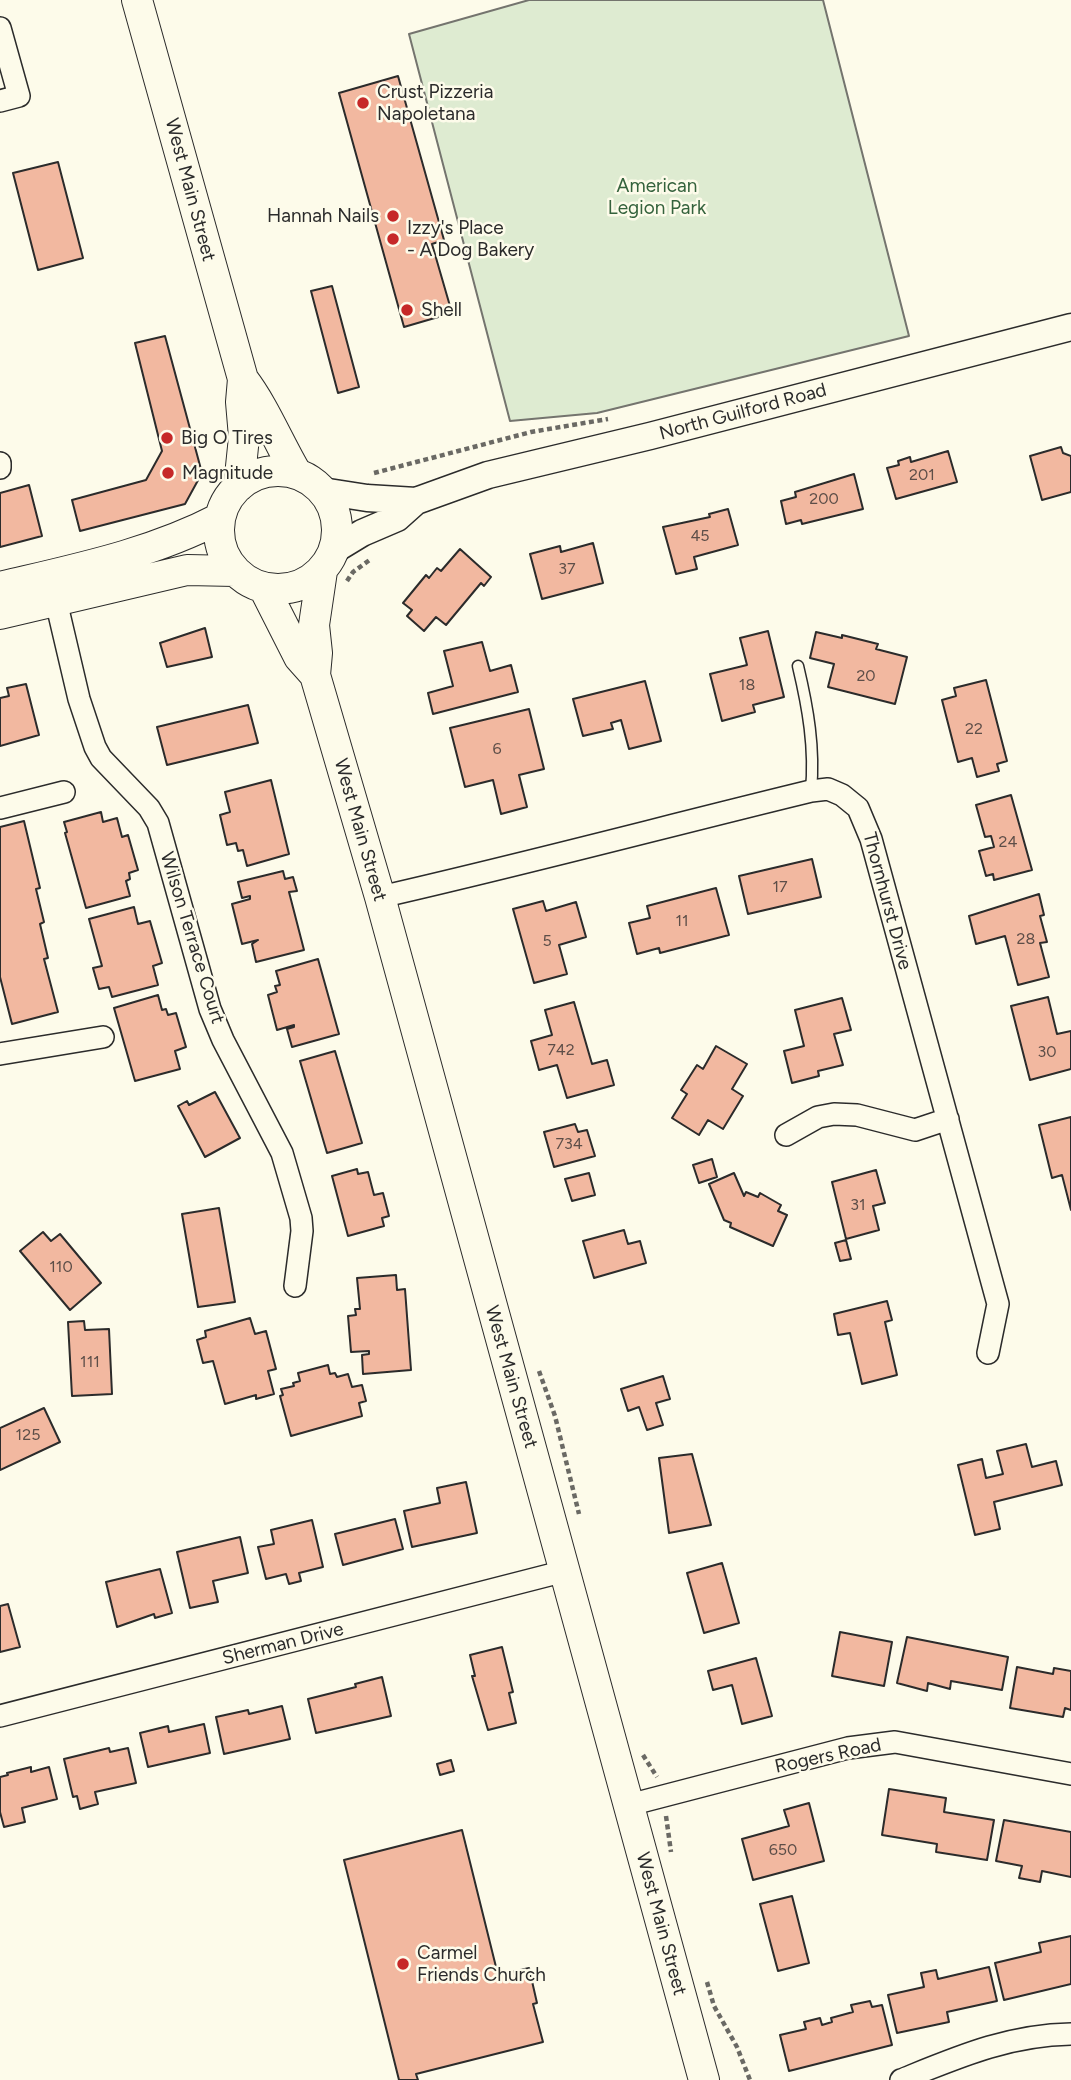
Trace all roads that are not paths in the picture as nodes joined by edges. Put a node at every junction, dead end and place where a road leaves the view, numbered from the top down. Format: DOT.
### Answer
graph roads {
  1 [pos="137,0"];
  2 [pos="0,27"];
  3 [pos="0,101"];
  4 [pos="1071,327"];
  5 [pos="243,379"];
  6 [pos="297,474"];
  7 [pos="239,486"];
  8 [pos="322,491"];
  9 [pos="416,501"];
  10 [pos="220,518"];
  11 [pos="334,568"];
  12 [pos="235,571"];
  13 [pos="0,587"];
  14 [pos="53,588"];
  15 [pos="264,588"];
  16 [pos="0,614"];
  17 [pos="798,666"];
  18 [pos="315,675"];
  19 [pos="811,791"];
  20 [pos="64,792"];
  21 [pos="0,808"];
  22 [pos="380,897"];
  23 [pos="103,1037"];
  24 [pos="0,1054"];
  25 [pos="948,1119"];
  26 [pos="786,1135"];
  27 [pos="295,1286"];
  28 [pos="988,1353"];
  29 [pos="565,1571"];
  30 [pos="0,1716"];
  31 [pos="1071,1774"];
  32 [pos="629,1805"];
  33 [pos="1071,2034"];
  34 [pos="704,2080"];
  35 [pos="901,2080"];
  1 -- 5 [label="main road, West Main Street"];
  2 -- 3 [label="street"];
  4 -- 9 [label="street, North Guilford Road"];
  5 -- 6 [label="main road, West Main Street"];
  5 -- 7 [label="main road, West Main Street"];
  6 -- 7 [label="main road"];
  6 -- 8 [label="main road"];
  7 -- 10 [label="main road"];
  8 -- 9 [label="street, North Guilford Road"];
  8 -- 11 [label="main road"];
  9 -- 11 [label="street, North Guilford Road"];
  10 -- 12 [label="main road"];
  10 -- 14 [label="main road"];
  11 -- 15 [label="main road"];
  11 -- 18 [label="main road, West Main Street"];
  12 -- 14 [label="main road"];
  12 -- 15 [label="main road"];
  13 -- 14 [label="main road"];
  14 -- 16 [label="main road"];
  14 -- 27 [label="street, Wilson Terrace Court"];
  15 -- 18 [label="main road, West Main Street"];
  17 -- 19 [label="lane"];
  18 -- 22 [label="main road, West Main Street"];
  19 -- 22 [label="street, Thornhurst Drive"];
  19 -- 25 [label="street, Thornhurst Drive"];
  20 -- 21 [label="street"];
  22 -- 29 [label="main road, West Main Street"];
  23 -- 24 [label="street"];
  25 -- 26 [label="street"];
  25 -- 28 [label="street, Thornhurst Drive"];
  29 -- 30 [label="street, Sherman Drive"];
  29 -- 32 [label="main road, West Main Street"];
  31 -- 32 [label="street, Rogers Road"];
  32 -- 34 [label="main road, West Main Street"];
  33 -- 35 [label="street"];
}
